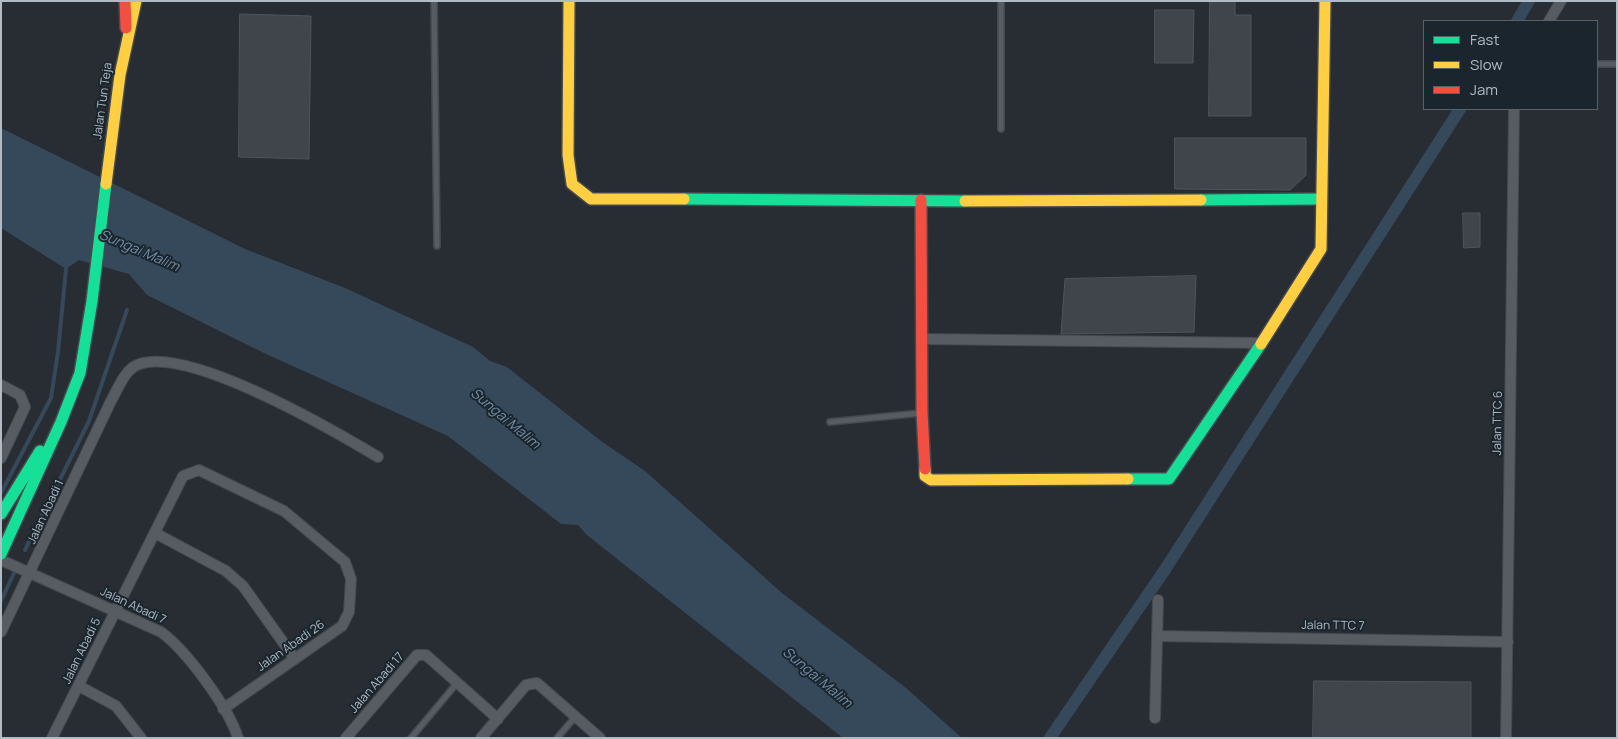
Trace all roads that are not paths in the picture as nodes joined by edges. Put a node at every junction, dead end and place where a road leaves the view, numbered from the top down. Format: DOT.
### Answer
graph roads {
  1 [pos="434,1"];
  2 [pos="569,1"];
  3 [pos="1001,1"];
  4 [pos="1325,1"];
  5 [pos="1562,1"];
  6 [pos="134,2"];
  7 [pos="1549,20"];
  8 [pos="1598,64"];
  9 [pos="1617,64"];
  10 [pos="1514,110"];
  11 [pos="1001,129"];
  12 [pos="1320,199"];
  13 [pos="921,200"];
  14 [pos="437,246"];
  15 [pos="921,339"];
  16 [pos="1262,343"];
  17 [pos="1,385"];
  18 [pos="922,412"];
  19 [pos="61,422"];
  20 [pos="830,422"];
  21 [pos="378,457"];
  22 [pos="1,458"];
  23 [pos="192,472"];
  24 [pos="1,514"];
  25 [pos="155,533"];
  26 [pos="1,554"];
  27 [pos="1,560"];
  28 [pos="31,573"];
  29 [pos="1158,600"];
  30 [pos="116,610"];
  31 [pos="1,632"];
  32 [pos="1157,636"];
  33 [pos="1508,642"];
  34 [pos="295,659"];
  35 [pos="457,683"];
  36 [pos="79,686"];
  37 [pos="223,709"];
  38 [pos="576,716"];
  39 [pos="1154,718"];
  40 [pos="498,719"];
  41 [pos="52,738"];
  42 [pos="141,738"];
  43 [pos="238,738"];
  44 [pos="346,738"];
  45 [pos="411,738"];
  46 [pos="482,738"];
  47 [pos="556,738"];
  48 [pos="600,738"];
  49 [pos="1506,738"];
  1 -- 14 [label="lane"];
  2 -- 13 [label="street"];
  3 -- 11 [label="lane"];
  4 -- 12 [label="street"];
  5 -- 7 [label="street"];
  6 -- 19 [label="street, Jalan Tun Teja"];
  8 -- 9 [label="lane"];
  10 -- 33 [label="street, Jalan TTC 6"];
  12 -- 13 [label="street"];
  12 -- 16 [label="street"];
  13 -- 15 [label="street"];
  15 -- 16 [label="street"];
  15 -- 18 [label="street"];
  16 -- 18 [label="street"];
  17 -- 22 [label="street"];
  18 -- 20 [label="lane"];
  19 -- 24 [label="street"];
  19 -- 26 [label="street"];
  21 -- 28 [label="street, Jalan Abadi 1"];
  23 -- 25 [label="street, Jalan Abadi 5"];
  23 -- 34 [label="street, Jalan Abadi 26"];
  25 -- 30 [label="street, Jalan Abadi 5"];
  25 -- 34 [label="street"];
  27 -- 28 [label="street, Jalan Abadi 7"];
  28 -- 30 [label="street, Jalan Abadi 7"];
  28 -- 31 [label="street, Jalan Abadi 1"];
  29 -- 32 [label="street"];
  30 -- 36 [label="street, Jalan Abadi 5"];
  30 -- 37 [label="street, Jalan Abadi 7"];
  32 -- 33 [label="street, Jalan TTC 7"];
  32 -- 39 [label="street"];
  33 -- 49 [label="street, Jalan TTC 6"];
  34 -- 37 [label="street, Jalan Abadi 26"];
  35 -- 40 [label="street, Jalan Abadi 17"];
  35 -- 44 [label="street, Jalan Abadi 17"];
  35 -- 45 [label="lane"];
  36 -- 41 [label="street, Jalan Abadi 5"];
  36 -- 42 [label="street"];
  37 -- 43 [label="street, Jalan Abadi 7"];
  38 -- 40 [label="street"];
  38 -- 47 [label="lane"];
  38 -- 48 [label="street"];
  40 -- 46 [label="street"];
}
